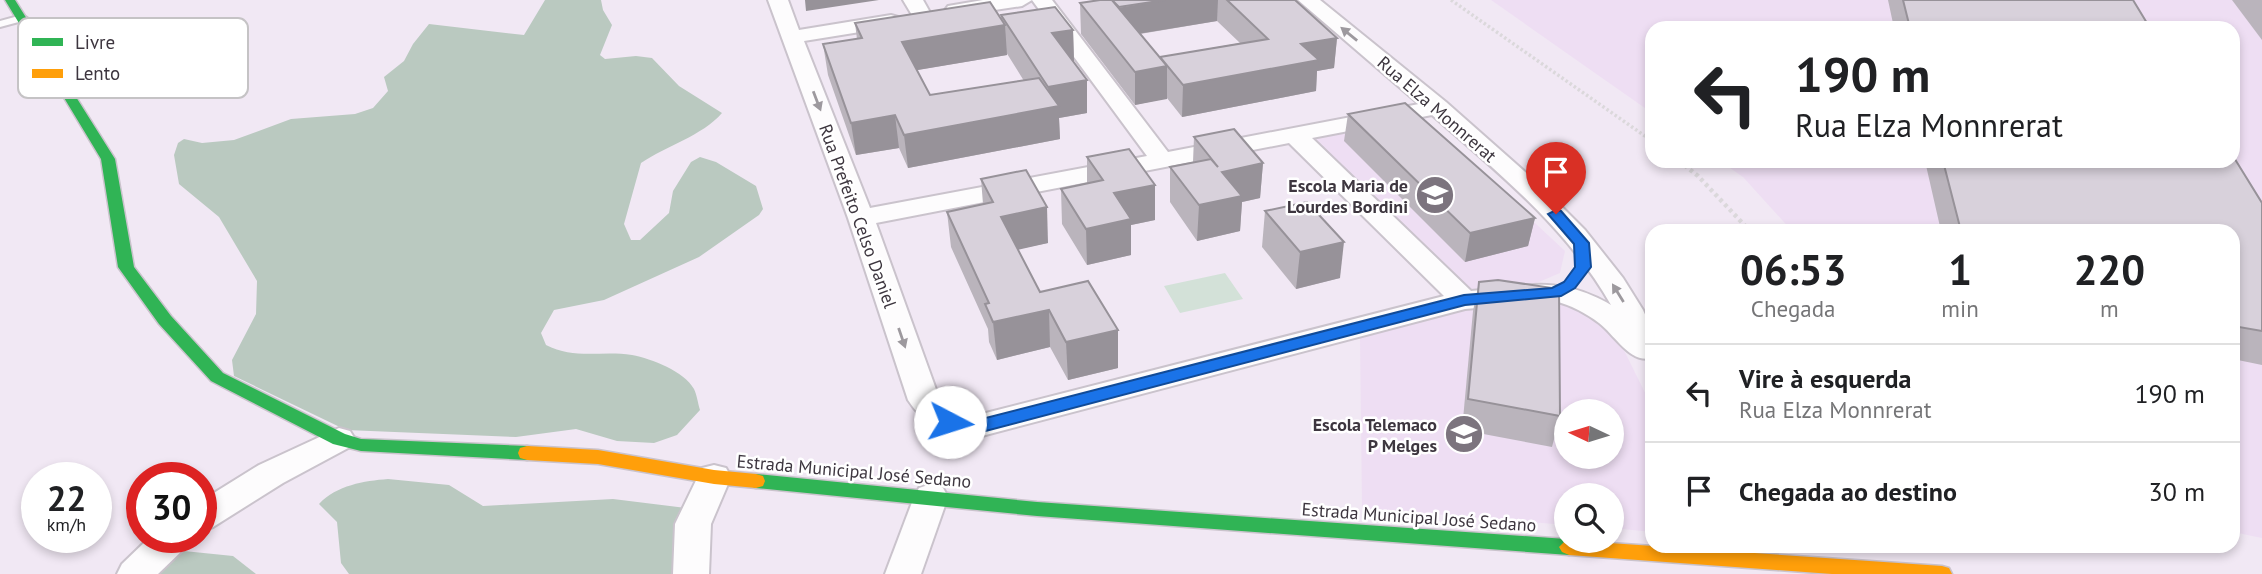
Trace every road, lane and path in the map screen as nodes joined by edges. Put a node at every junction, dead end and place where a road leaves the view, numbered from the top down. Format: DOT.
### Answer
graph roads {
  1 [pos="10,0"];
  2 [pos="778,0"];
  3 [pos="1021,0"];
  4 [pos="1042,0"];
  5 [pos="1308,0"];
  6 [pos="1451,0"];
  7 [pos="918,8"];
  8 [pos="22,18"];
  9 [pos="18,19"];
  10 [pos="0,24"];
  11 [pos="792,37"];
  12 [pos="71,98"];
  13 [pos="1438,107"];
  14 [pos="1296,136"];
  15 [pos="1645,136"];
  16 [pos="1162,160"];
  17 [pos="1688,168"];
  18 [pos="861,218"];
  19 [pos="1743,224"];
  20 [pos="1582,243"];
  21 [pos="1555,292"];
  22 [pos="1464,300"];
  23 [pos="1645,348"];
  24 [pos="1645,352"];
  25 [pos="339,439"];
  26 [pos="714,477"];
  27 [pos="931,497"];
  28 [pos="217,508"];
  29 [pos="157,553"];
  30 [pos="1737,560"];
  31 [pos="1921,573"];
  32 [pos="135,574"];
  33 [pos="691,574"];
  34 [pos="903,574"];
  1 -- 8 [label="street, Estrada Municipal José Sedano"];
  2 -- 11 [label="street, Rua Prefeito Celso Daniel"];
  3 -- 7 [label="street"];
  4 -- 16 [label="street"];
  13 -- 5 [label="street, Rua Elza Monnrerat, one-way"];
  6 -- 15 [label="path"];
  7 -- 11 [label="street"];
  9 -- 10 [label="lane"];
  11 -- 18 [label="street, Rua Prefeito Celso Daniel, one-way"];
  12 -- 25 [label="street, Estrada Municipal José Sedano"];
  13 -- 14 [label="street"];
  13 -- 20 [label="street, Rua Elza Monnrerat"];
  14 -- 16 [label="street"];
  14 -- 22 [label="street"];
  16 -- 18 [label="street"];
  17 -- 19 [label="path"];
  18 -- 22 [label="street, Rua Prefeito Celso Daniel, one-way"];
  20 -- 21 [label="street"];
  23 -- 20 [label="street, Rua Elza Monnrerat, one-way"];
  21 -- 22 [label="street"];
  21 -- 24 [label="street"];
  25 -- 26 [label="street, Estrada Municipal José Sedano"];
  25 -- 28 [label="street"];
  26 -- 27 [label="street, Estrada Municipal José Sedano"];
  26 -- 33 [label="street"];
  27 -- 30 [label="street, Estrada Municipal José Sedano"];
  27 -- 34 [label="street"];
  29 -- 32 [label="street"];
  30 -- 31 [label="street, Estrada Municipal José Sedano"];
}
